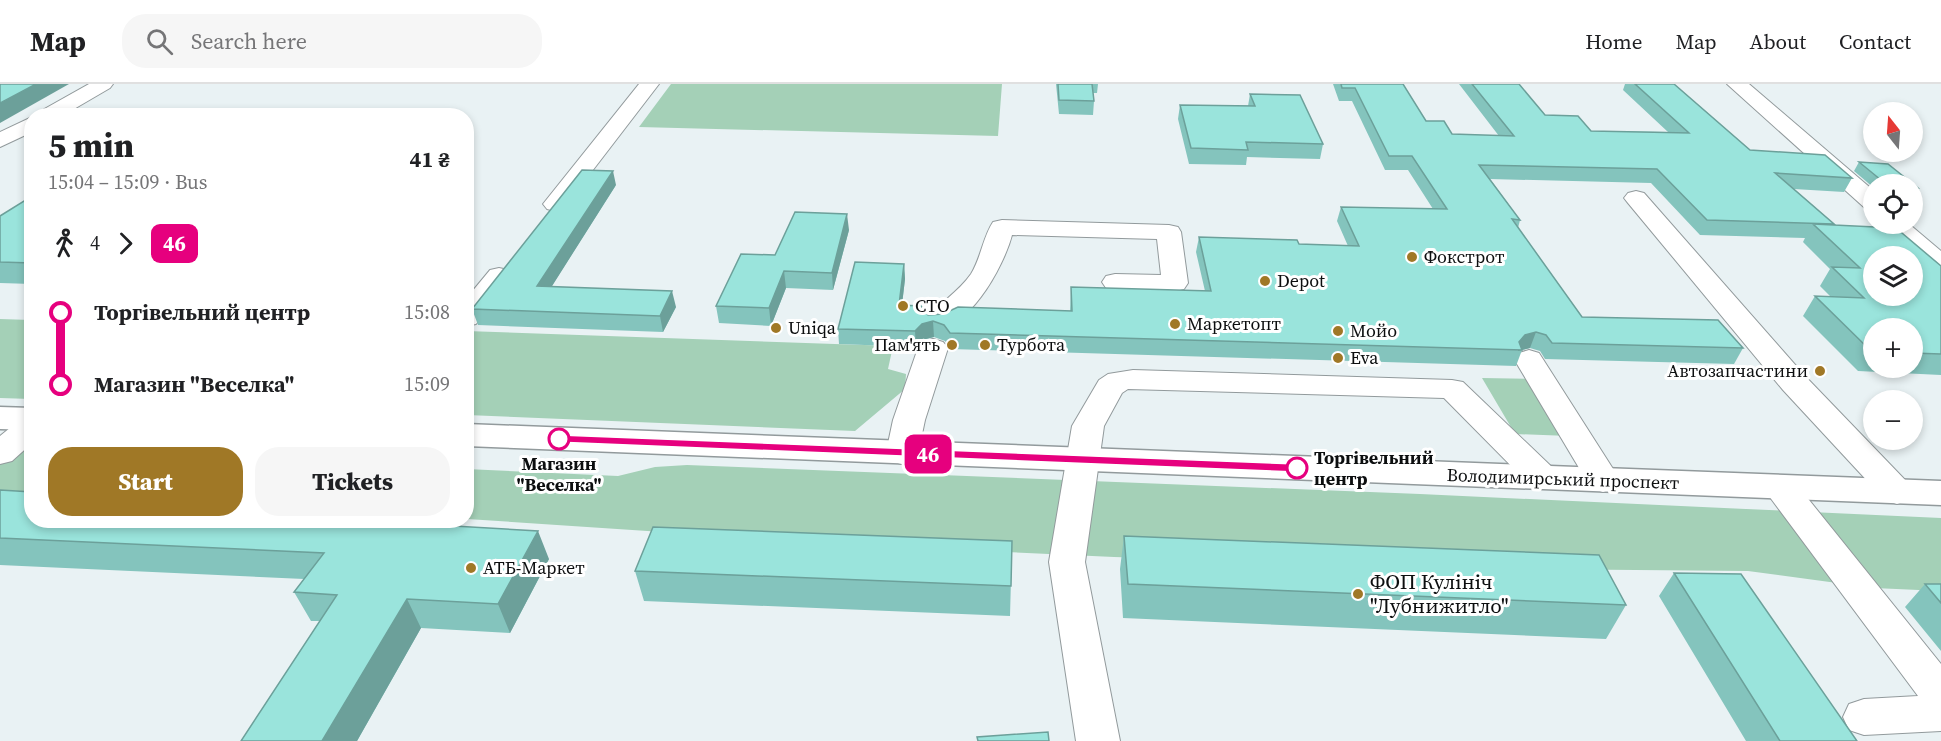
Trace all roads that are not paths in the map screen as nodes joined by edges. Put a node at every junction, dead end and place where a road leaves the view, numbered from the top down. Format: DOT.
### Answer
graph roads {
  1 [pos="103,84"];
  2 [pos="649,84"];
  3 [pos="1737,84"];
  4 [pos="60,108"];
  5 [pos="24,128"];
  6 [pos="0,141"];
  7 [pos="1863,194"];
  8 [pos="1636,198"];
  9 [pos="539,225"];
  10 [pos="1906,234"];
  11 [pos="510,262"];
  12 [pos="1941,264"];
  13 [pos="1114,282"];
  14 [pos="474,308"];
  15 [pos="1529,359"];
  16 [pos="0,418"];
  17 [pos="24,419"];
  18 [pos="24,433"];
  19 [pos="474,435"];
  20 [pos="0,453"];
  21 [pos="902,453"];
  22 [pos="1084,460"];
  23 [pos="1543,478"];
  24 [pos="1603,480"];
  25 [pos="1781,488"];
  26 [pos="1897,492"];
  27 [pos="1941,493"];
  28 [pos="1941,695"];
  29 [pos="1941,713"];
  30 [pos="1864,717"];
  31 [pos="1098,741"];
  1 -- 4 [label="street"];
  2 -- 9 [label="street"];
  3 -- 7 [label="street"];
  5 -- 6 [label="street"];
  8 -- 26 [label="street"];
  10 -- 12 [label="street"];
  11 -- 14 [label="street"];
  13 -- 21 [label="street"];
  15 -- 24 [label="street"];
  16 -- 17 [label="main road"];
  18 -- 20 [label="street"];
  19 -- 21 [label="main road, Володимирський проспект"];
  21 -- 22 [label="main road, Володимирський проспект"];
  22 -- 23 [label="main road, Володимирський проспект"];
  22 -- 23 [label="street"];
  22 -- 31 [label="street"];
  23 -- 24 [label="main road, Володимирський проспект"];
  24 -- 25 [label="main road, Володимирський проспект"];
  25 -- 26 [label="main road, Володимирський проспект"];
  25 -- 28 [label="street"];
  26 -- 27 [label="main road, Володимирський проспект"];
  29 -- 30 [label="street"];
}
